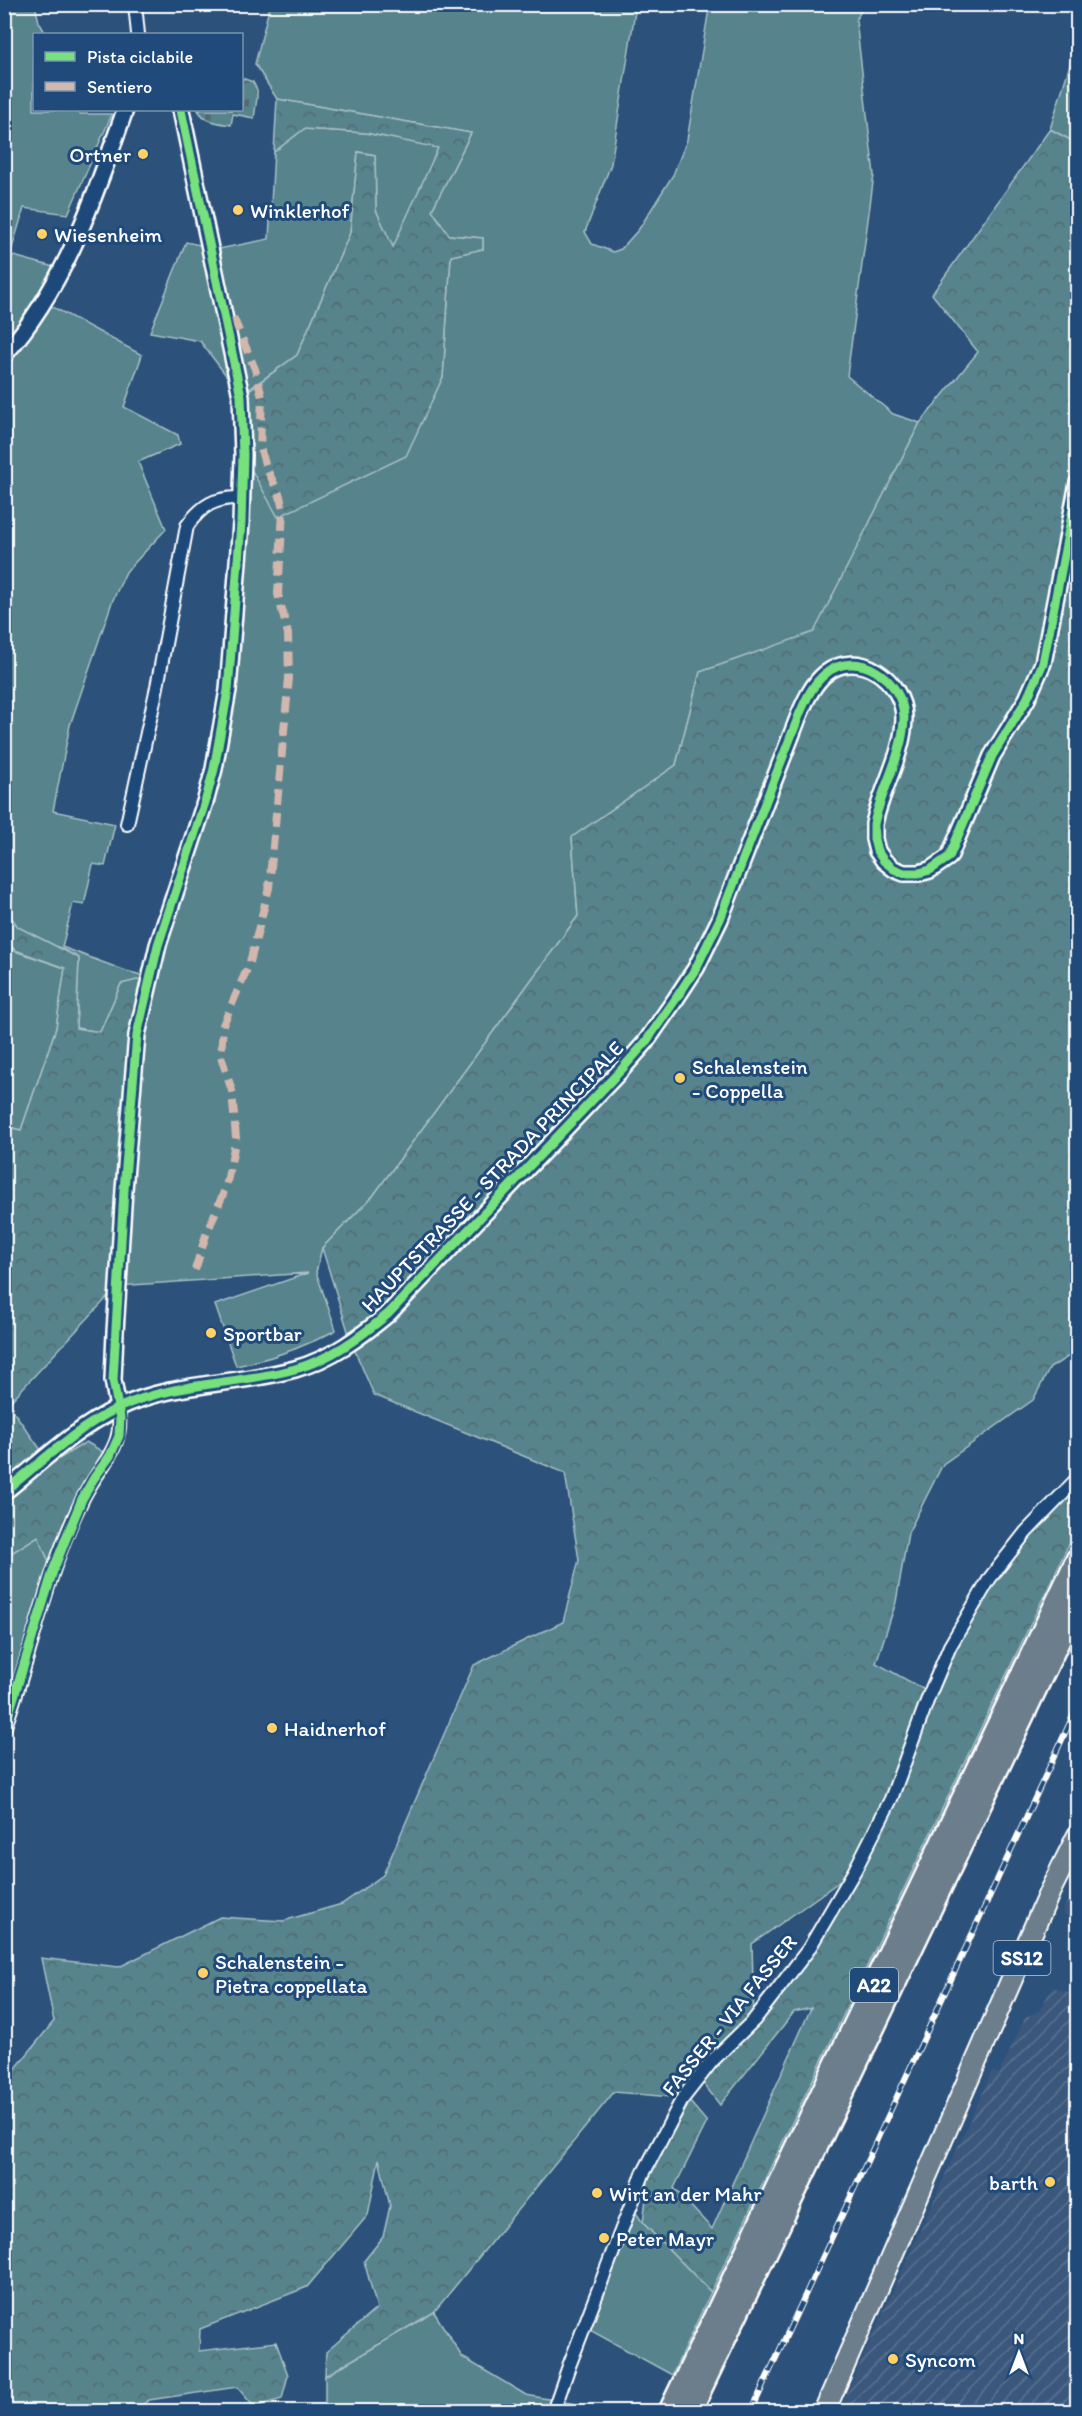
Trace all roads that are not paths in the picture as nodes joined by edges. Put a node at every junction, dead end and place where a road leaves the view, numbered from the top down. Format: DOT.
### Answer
graph roads {
  1 [pos="135,4"];
  2 [pos="138,33"];
  3 [pos="125,111"];
  4 [pos="181,111"];
  5 [pos="4,355"];
  6 [pos="1077,483"];
  7 [pos="242,498"];
  8 [pos="127,824"];
  9 [pos="117,1408"];
  10 [pos="1077,1478"];
  11 [pos="4,1492"];
  12 [pos="1077,1559"];
  13 [pos="1077,1599"];
  14 [pos="4,1729"];
  15 [pos="1077,1834"];
  16 [pos="553,2412"];
  17 [pos="670,2412"];
  18 [pos="690,2412"];
  19 [pos="824,2412"];
  1 -- 2 [label="street"];
  3 -- 5 [label="street"];
  4 -- 7 [label="street"];
  6 -- 9 [label="street, HAUPTSTRASSE - STRADA PRINCIPALE"];
  7 -- 8 [label="street"];
  7 -- 9 [label="street"];
  9 -- 11 [label="street, HAUPTSTRASSE - STRADA PRINCIPALE"];
  9 -- 14 [label="street"];
  10 -- 16 [label="street, FASSER - VIA FASSER"];
  12 -- 17 [label="highway, A22"];
  13 -- 18 [label="highway, A22"];
  15 -- 19 [label="main road, SS12"];
}
